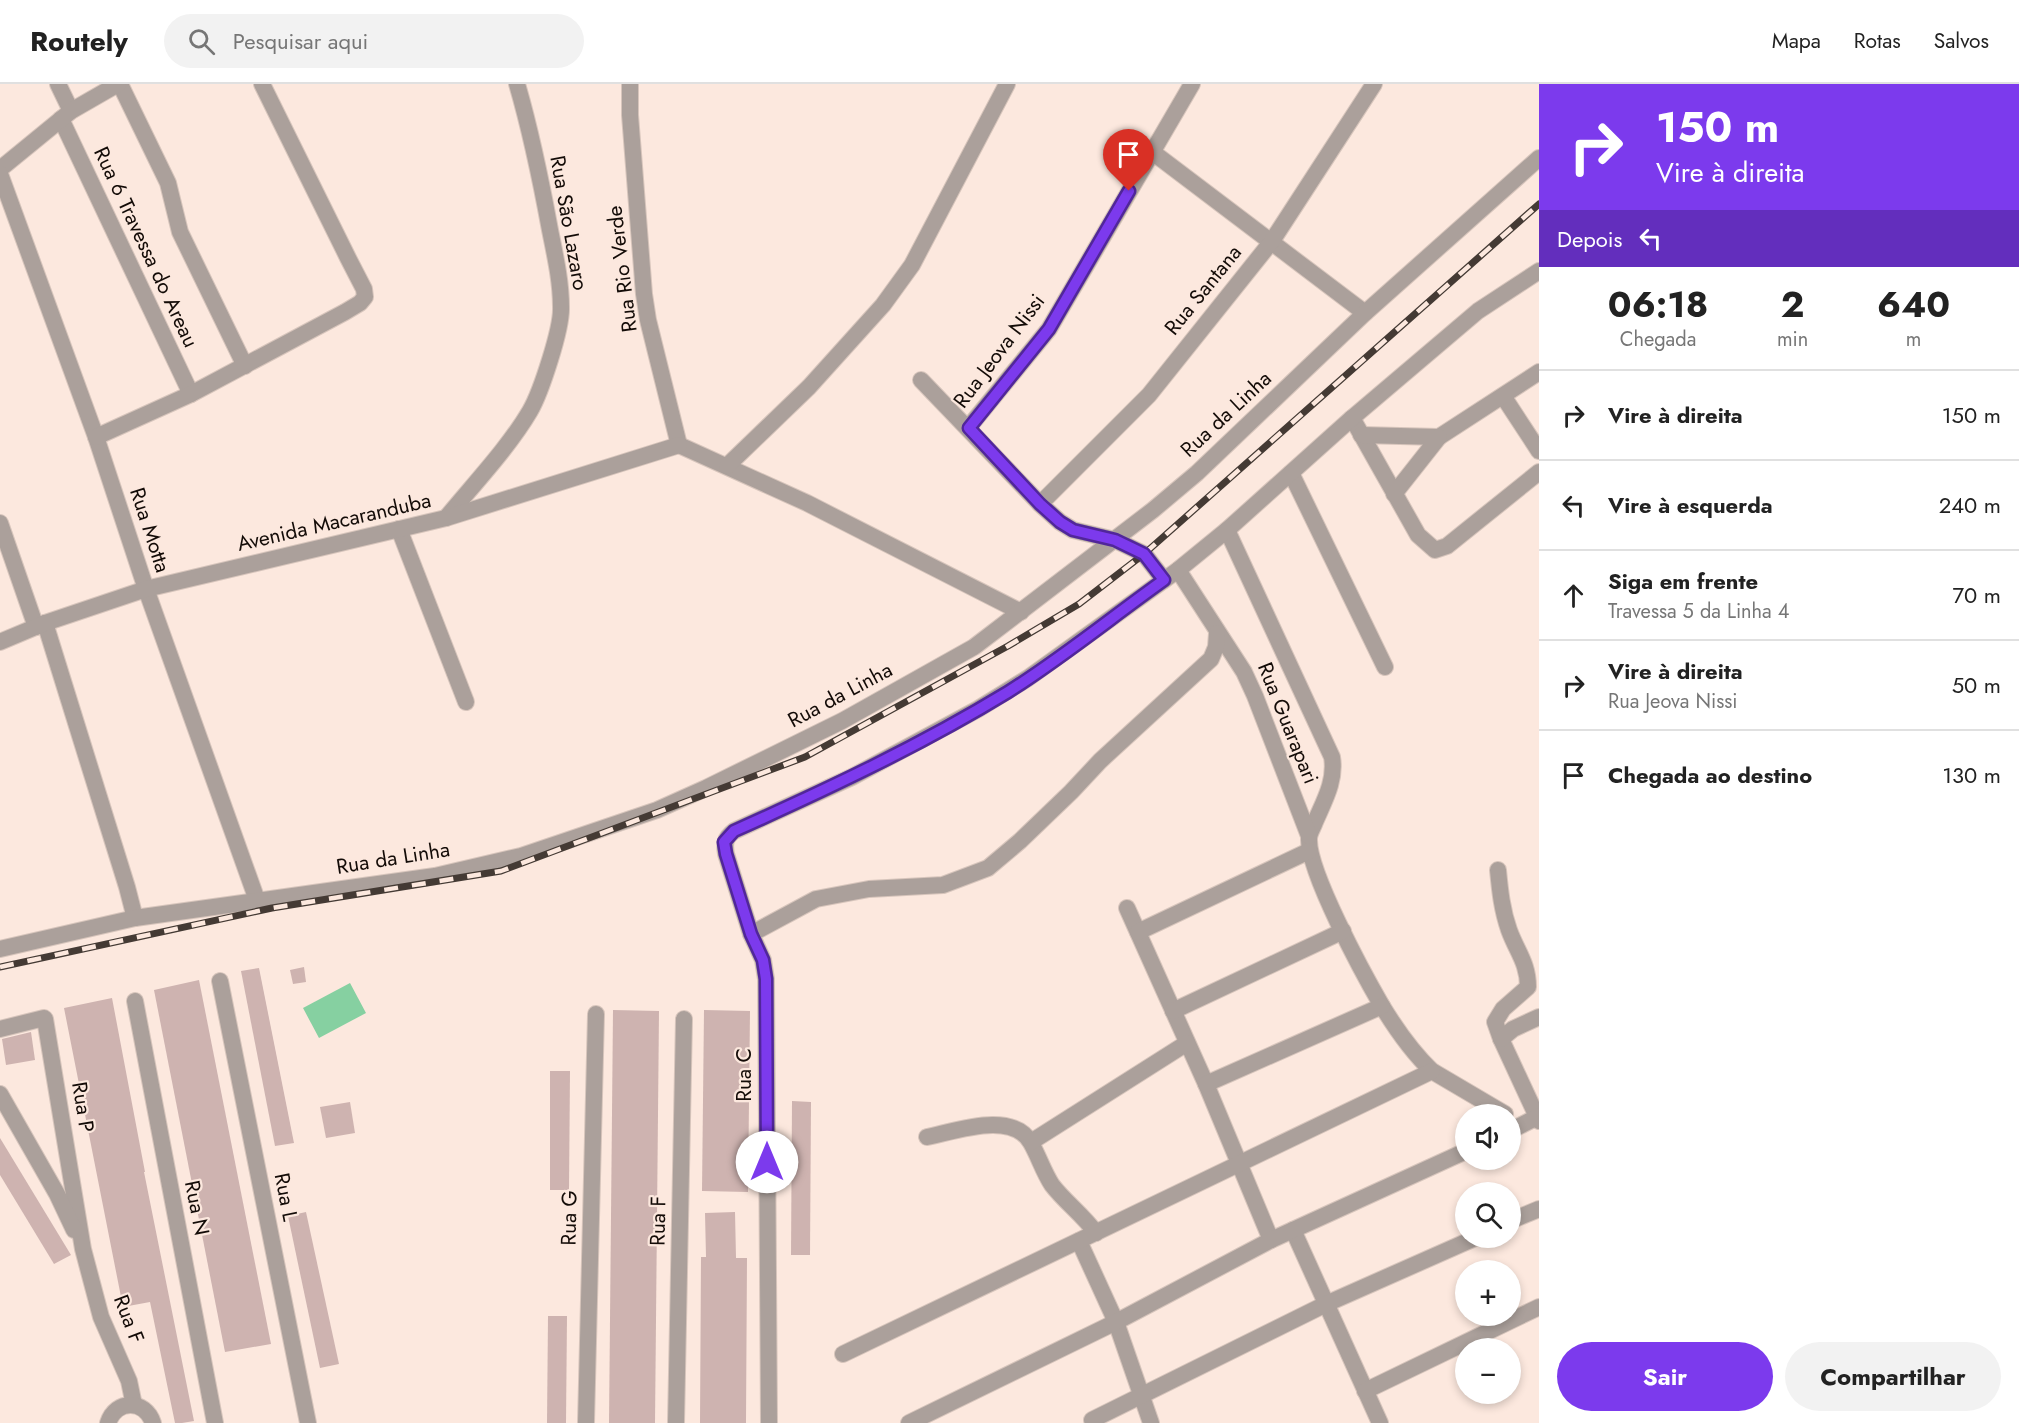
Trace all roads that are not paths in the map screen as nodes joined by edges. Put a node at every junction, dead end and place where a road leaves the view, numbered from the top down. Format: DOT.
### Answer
graph roads {
  1 [pos="58,84"];
  2 [pos="119,84"];
  3 [pos="262,84"];
  4 [pos="517,84"];
  5 [pos="630,84"];
  6 [pos="1007,84"];
  7 [pos="1192,84"];
  8 [pos="1374,84"];
  9 [pos="66,115"];
  10 [pos="1151,151"];
  11 [pos="1539,158"];
  12 [pos="0,169"];
  13 [pos="0,174"];
  14 [pos="1272,241"];
  15 [pos="1539,271"];
  16 [pos="1365,313"];
  17 [pos="244,366"];
  18 [pos="1539,372"];
  19 [pos="921,380"];
  20 [pos="191,394"];
  21 [pos="1503,396"];
  22 [pos="1352,417"];
  23 [pos="969,428"];
  24 [pos="1361,435"];
  25 [pos="96,437"];
  26 [pos="1438,437"];
  27 [pos="679,445"];
  28 [pos="1539,450"];
  29 [pos="727,466"];
  30 [pos="1539,472"];
  31 [pos="1291,473"];
  32 [pos="1394,494"];
  33 [pos="1040,504"];
  34 [pos="446,518"];
  35 [pos="0,523"];
  36 [pos="399,529"];
  37 [pos="1227,530"];
  38 [pos="1115,540"];
  39 [pos="1171,575"];
  40 [pos="146,589"];
  41 [pos="1021,612"];
  42 [pos="40,625"];
  43 [pos="1217,633"];
  44 [pos="0,642"];
  45 [pos="1385,667"];
  46 [pos="466,702"];
  47 [pos="1309,844"];
  48 [pos="1498,870"];
  49 [pos="257,900"];
  50 [pos="1127,908"];
  51 [pos="135,918"];
  52 [pos="1343,931"];
  53 [pos="1138,932"];
  54 [pos="751,934"];
  55 [pos="0,949"];
  56 [pos="220,981"];
  57 [pos="135,1001"];
  58 [pos="1382,1006"];
  59 [pos="1173,1011"];
  60 [pos="596,1014"];
  61 [pos="1539,1017"];
  62 [pos="684,1019"];
  63 [pos="0,1029"];
  64 [pos="1501,1039"];
  65 [pos="1187,1043"];
  66 [pos="1432,1071"];
  67 [pos="1206,1084"];
  68 [pos="0,1094"];
  69 [pos="1488,1104"];
  70 [pos="1527,1121"];
  71 [pos="927,1137"];
  72 [pos="1031,1142"];
  73 [pos="1455,1156"];
  74 [pos="1239,1164"];
  75 [pos="1539,1209"];
  76 [pos="1521,1216"];
  77 [pos="1293,1230"];
  78 [pos="1096,1233"];
  79 [pos="1271,1240"];
  80 [pos="1079,1241"];
  81 [pos="1455,1247"];
  82 [pos="83,1249"];
  83 [pos="1326,1304"];
  84 [pos="1539,1307"];
  85 [pos="1116,1322"];
  86 [pos="843,1354"];
  87 [pos="1365,1390"];
  88 [pos="1141,1395"];
  89 [pos="134,1405"];
  90 [pos="1092,1420"];
  91 [pos="108,1423"];
  92 [pos="153,1423"];
  93 [pos="215,1423"];
  94 [pos="308,1423"];
  95 [pos="586,1423"];
  96 [pos="676,1423"];
  97 [pos="770,1423"];
  98 [pos="909,1423"];
  99 [pos="1151,1423"];
  100 [pos="1380,1423"];
  1 -- 9 [label="street, Rua 6 Travessa do Areau"];
  2 -- 9 [label="street"];
  2 -- 17 [label="street"];
  3 -- 17 [label="street"];
  4 -- 34 [label="street, Rua São Lazaro"];
  5 -- 27 [label="street, Rua Rio Verde"];
  6 -- 29 [label="street"];
  7 -- 10 [label="street, Rua Jeova Nissi"];
  8 -- 14 [label="street, Rua Santana"];
  9 -- 12 [label="street"];
  9 -- 20 [label="street, Rua 6 Travessa do Areau"];
  10 -- 14 [label="street"];
  10 -- 23 [label="street, Rua Jeova Nissi"];
  11 -- 16 [label="street, Rua da Linha"];
  13 -- 25 [label="street, Rua Motta"];
  14 -- 16 [label="street"];
  14 -- 33 [label="street, Rua Santana"];
  15 -- 22 [label="street"];
  16 -- 38 [label="street, Rua da Linha"];
  17 -- 20 [label="street"];
  18 -- 21 [label="street"];
  19 -- 23 [label="street, Rua Guarapari"];
  20 -- 25 [label="street"];
  21 -- 26 [label="street"];
  21 -- 28 [label="street"];
  22 -- 24 [label="street"];
  22 -- 31 [label="street"];
  23 -- 33 [label="street, Rua Guarapari"];
  24 -- 26 [label="street"];
  24 -- 32 [label="street"];
  25 -- 40 [label="street, Rua Motta"];
  26 -- 32 [label="street"];
  27 -- 29 [label="street"];
  27 -- 34 [label="street, Avenida Macaranduba"];
  29 -- 41 [label="street"];
  30 -- 32 [label="street"];
  31 -- 37 [label="street"];
  31 -- 45 [label="street"];
  33 -- 38 [label="street, Rua Guarapari"];
  34 -- 36 [label="street, Avenida Macaranduba"];
  35 -- 42 [label="street"];
  36 -- 40 [label="street, Avenida Macaranduba"];
  36 -- 46 [label="street"];
  37 -- 39 [label="street"];
  37 -- 47 [label="street"];
  38 -- 39 [label="street, Rua Guarapari"];
  38 -- 41 [label="street, Rua da Linha"];
  39 -- 43 [label="street, Rua Guarapari"];
  39 -- 54 [label="street, Rua C"];
  40 -- 42 [label="street, Avenida Macaranduba"];
  40 -- 49 [label="street, Rua Motta"];
  41 -- 49 [label="street, Rua da Linha"];
  42 -- 44 [label="street, Avenida Macaranduba"];
  42 -- 51 [label="street"];
  43 -- 47 [label="street, Rua Guarapari"];
  43 -- 54 [label="street"];
  47 -- 52 [label="street, Rua Guarapari"];
  47 -- 53 [label="street"];
  48 -- 64 [label="street"];
  49 -- 51 [label="street, Rua da Linha"];
  50 -- 53 [label="street"];
  51 -- 55 [label="street, Rua da Linha"];
  52 -- 58 [label="street, Rua Guarapari"];
  52 -- 59 [label="street"];
  53 -- 59 [label="street"];
  54 -- 97 [label="street, Rua C"];
  56 -- 94 [label="street, Rua L"];
  57 -- 93 [label="street, Rua N"];
  58 -- 66 [label="street, Rua Guarapari"];
  58 -- 67 [label="street"];
  59 -- 65 [label="street"];
  60 -- 95 [label="street, Rua G"];
  61 -- 64 [label="street"];
  62 -- 96 [label="street, Rua F"];
  63 -- 82 [label="street, Rua P"];
  64 -- 70 [label="street"];
  65 -- 67 [label="street"];
  65 -- 72 [label="street"];
  66 -- 69 [label="street, Rua Guarapari"];
  66 -- 74 [label="street"];
  67 -- 74 [label="street"];
  68 -- 82 [label="street"];
  71 -- 72 [label="street"];
  72 -- 78 [label="street"];
  73 -- 77 [label="street"];
  74 -- 78 [label="street"];
  74 -- 79 [label="street"];
  75 -- 76 [label="street"];
  77 -- 79 [label="street"];
  77 -- 83 [label="street"];
  78 -- 80 [label="street"];
  79 -- 85 [label="street"];
  80 -- 85 [label="street"];
  80 -- 86 [label="street"];
  81 -- 83 [label="street"];
  82 -- 89 [label="street, Rua F"];
  83 -- 87 [label="street"];
  83 -- 88 [label="street"];
  84 -- 87 [label="street"];
  85 -- 88 [label="street"];
  85 -- 98 [label="street"];
  87 -- 100 [label="street"];
  88 -- 90 [label="street"];
  88 -- 99 [label="street"];
  89 -- 91 [label="street"];
  89 -- 92 [label="street"];
}
